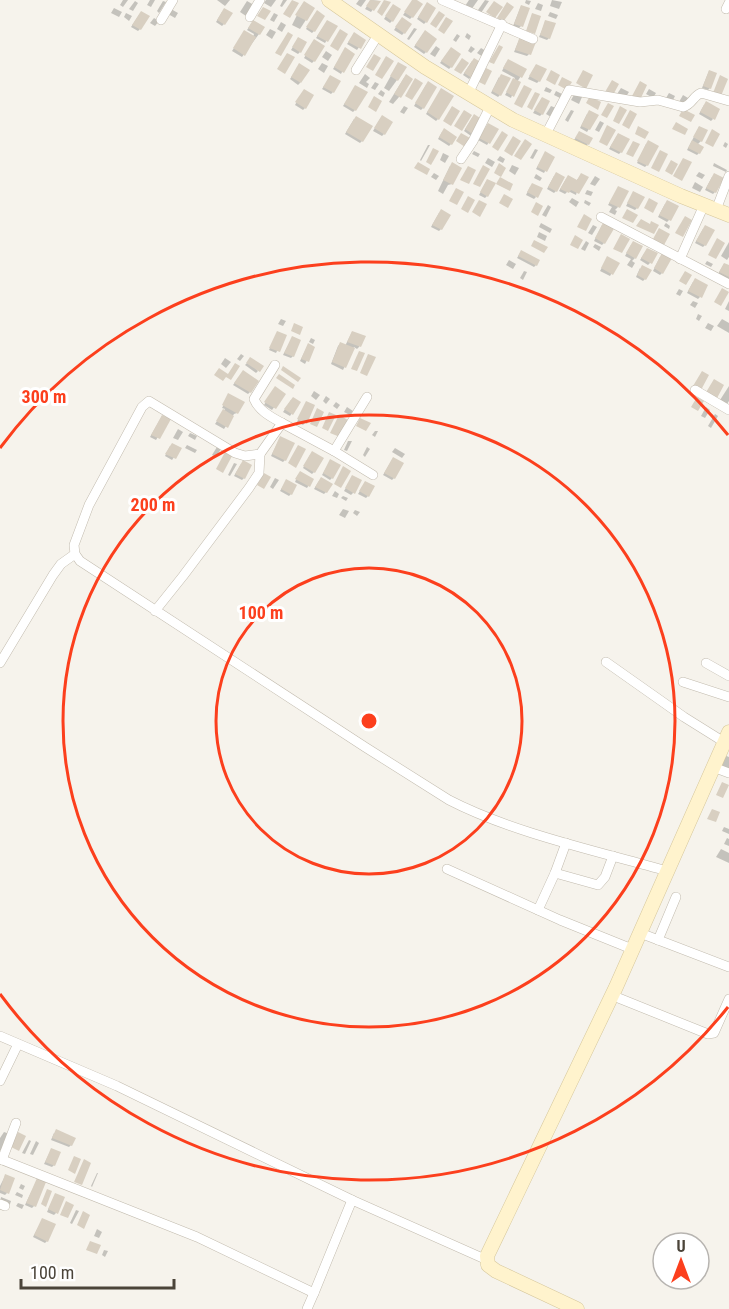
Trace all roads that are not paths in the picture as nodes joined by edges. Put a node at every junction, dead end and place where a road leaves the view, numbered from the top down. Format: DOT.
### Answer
graph roads {
  1 [pos="173,0"];
  2 [pos="260,0"];
  3 [pos="329,0"];
  4 [pos="442,0"];
  5 [pos="250,16"];
  6 [pos="161,20"];
  7 [pos="502,24"];
  8 [pos="378,35"];
  9 [pos="533,39"];
  10 [pos="356,70"];
  11 [pos="468,94"];
  12 [pos="729,101"];
  13 [pos="490,107"];
  14 [pos="545,136"];
  15 [pos="461,159"];
  16 [pos="729,177"];
  17 [pos="716,210"];
  18 [pos="601,217"];
  19 [pos="680,259"];
  20 [pos="729,284"];
  21 [pos="275,364"];
  22 [pos="695,390"];
  23 [pos="367,397"];
  24 [pos="729,410"];
  25 [pos="282,423"];
  26 [pos="334,451"];
  27 [pos="260,454"];
  28 [pos="373,475"];
  29 [pos="75,554"];
  30 [pos="155,610"];
  31 [pos="606,662"];
  32 [pos="0,663"];
  33 [pos="706,663"];
  34 [pos="729,676"];
  35 [pos="683,682"];
  36 [pos="729,697"];
  37 [pos="727,737"];
  38 [pos="712,767"];
  39 [pos="729,774"];
  40 [pos="566,843"];
  41 [pos="613,856"];
  42 [pos="447,869"];
  43 [pos="667,871"];
  44 [pos="555,873"];
  45 [pos="676,897"];
  46 [pos="538,910"];
  47 [pos="640,933"];
  48 [pos="658,940"];
  49 [pos="632,949"];
  50 [pos="729,967"];
  51 [pos="611,995"];
  52 [pos="729,999"];
  53 [pos="0,1036"];
  54 [pos="18,1044"];
  55 [pos="0,1081"];
  56 [pos="16,1123"];
  57 [pos="1,1160"];
  58 [pos="352,1200"];
  59 [pos="487,1260"];
  60 [pos="314,1293"];
  61 [pos="307,1309"];
  62 [pos="577,1309"];
  1 -- 6 [label="street"];
  2 -- 5 [label="street"];
  3 -- 8 [label="street"];
  4 -- 7 [label="street"];
  7 -- 9 [label="street"];
  7 -- 11 [label="street"];
  8 -- 10 [label="street"];
  8 -- 11 [label="street"];
  11 -- 13 [label="street"];
  12 -- 14 [label="street"];
  13 -- 14 [label="street"];
  13 -- 15 [label="street"];
  14 -- 17 [label="street"];
  16 -- 17 [label="street"];
  17 -- 19 [label="street"];
  18 -- 19 [label="street"];
  19 -- 20 [label="street"];
  21 -- 25 [label="street"];
  22 -- 24 [label="street"];
  23 -- 26 [label="street"];
  25 -- 26 [label="street"];
  25 -- 27 [label="street"];
  26 -- 28 [label="street"];
  27 -- 29 [label="street"];
  27 -- 30 [label="street"];
  29 -- 30 [label="street"];
  29 -- 32 [label="street"];
  30 -- 40 [label="street"];
  31 -- 37 [label="street"];
  33 -- 34 [label="street"];
  35 -- 36 [label="street"];
  37 -- 38 [label="street"];
  38 -- 39 [label="street"];
  38 -- 43 [label="street"];
  40 -- 41 [label="street"];
  40 -- 44 [label="street"];
  41 -- 43 [label="street"];
  41 -- 44 [label="street"];
  42 -- 46 [label="street"];
  43 -- 47 [label="street"];
  44 -- 46 [label="street"];
  45 -- 48 [label="street"];
  46 -- 49 [label="street"];
  47 -- 48 [label="street"];
  47 -- 49 [label="street"];
  48 -- 50 [label="street"];
  49 -- 51 [label="street"];
  51 -- 52 [label="street"];
  51 -- 59 [label="street"];
  53 -- 54 [label="street"];
  54 -- 55 [label="street"];
  54 -- 58 [label="street"];
  56 -- 57 [label="street"];
  57 -- 60 [label="street"];
  58 -- 59 [label="street"];
  58 -- 60 [label="street"];
  59 -- 62 [label="street"];
  60 -- 61 [label="street"];
}
